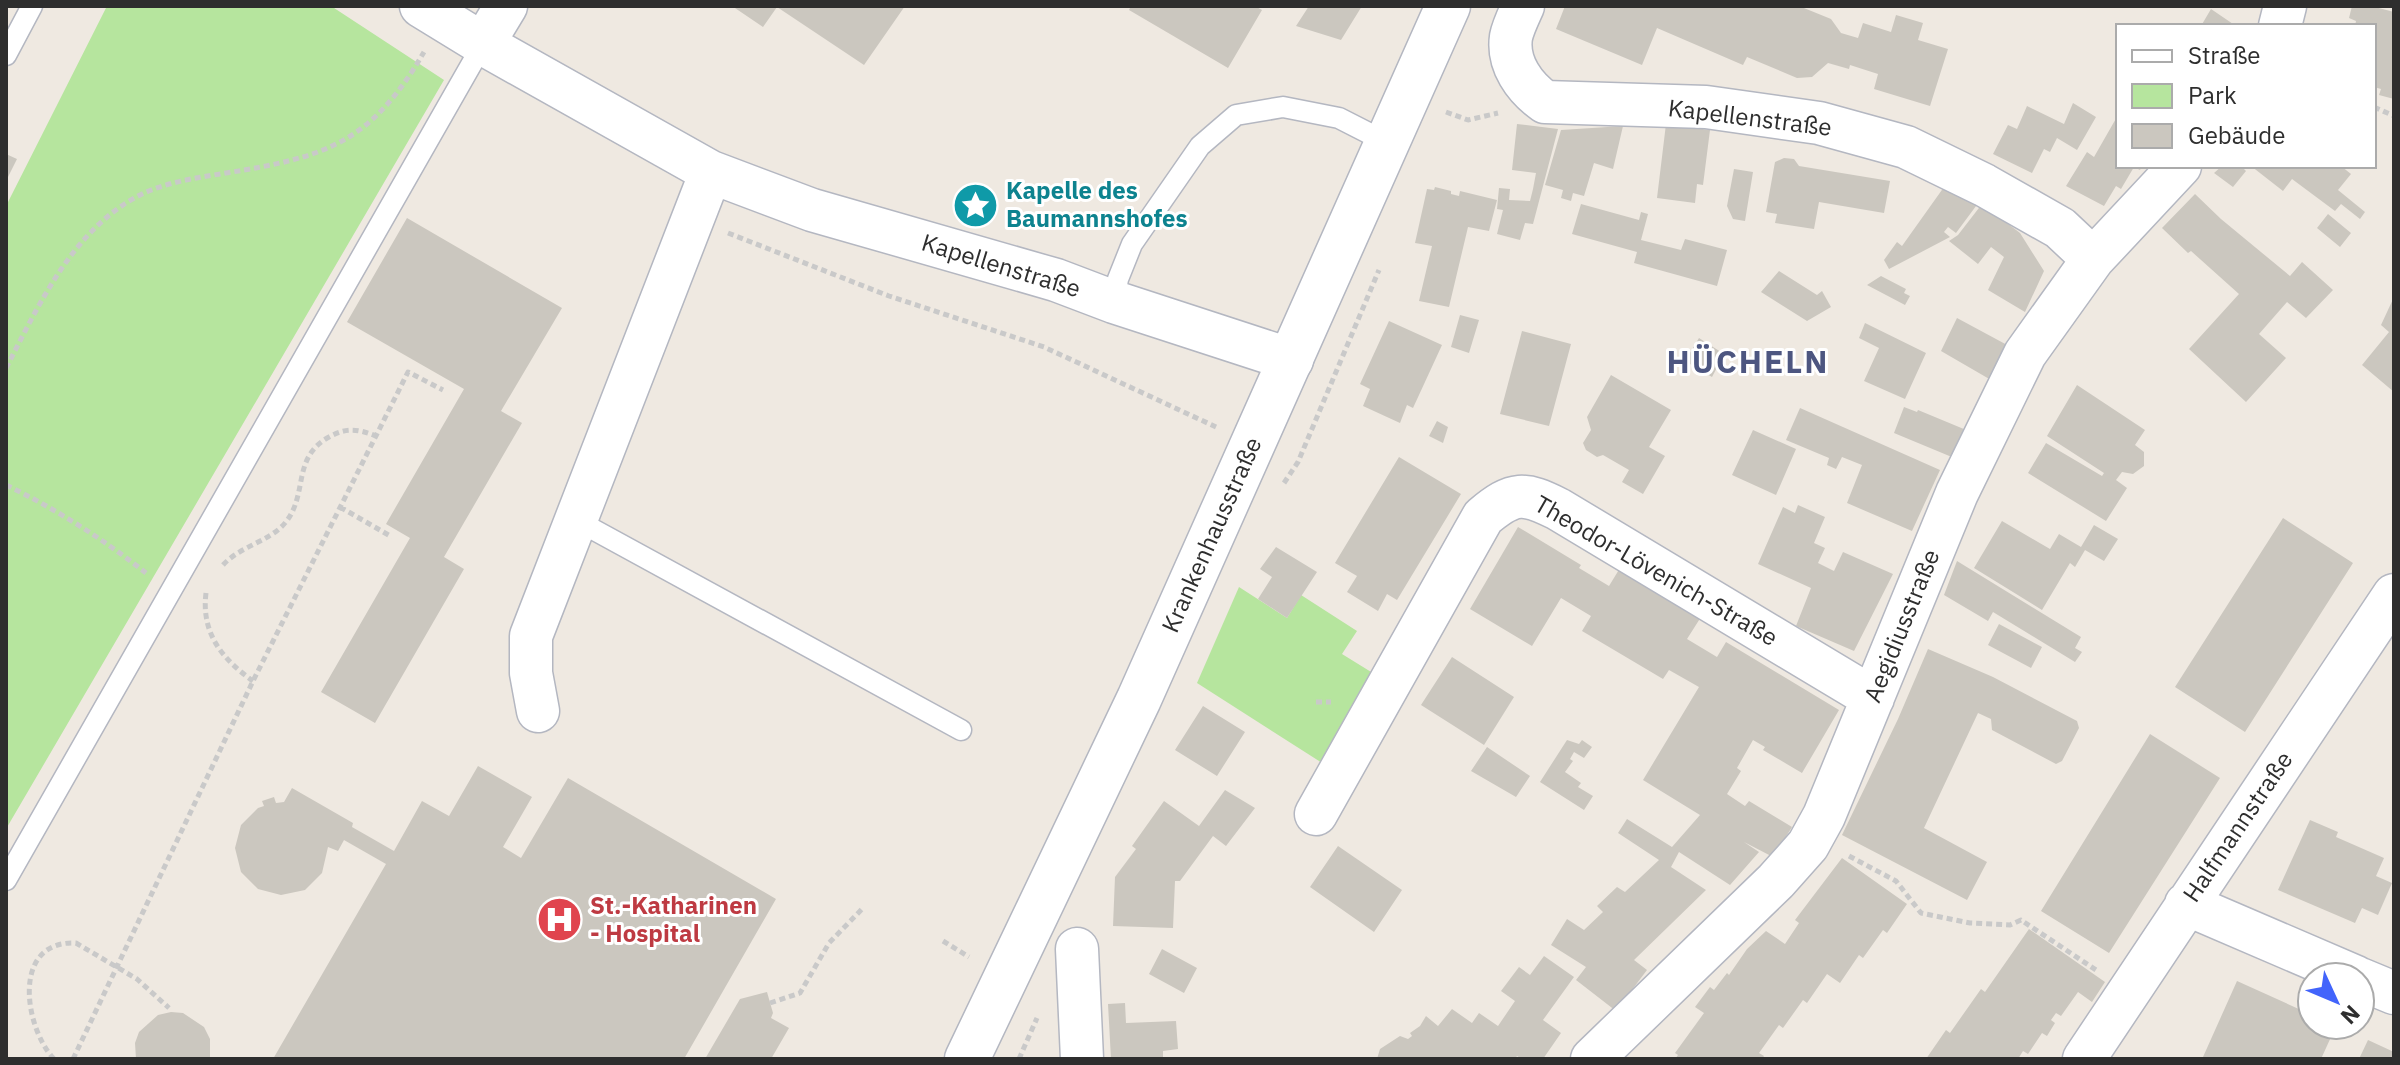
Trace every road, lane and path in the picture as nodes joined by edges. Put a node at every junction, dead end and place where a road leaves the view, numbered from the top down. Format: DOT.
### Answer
graph roads {
  1 [pos="32,6"];
  2 [pos="506,6"];
  3 [pos="1448,6"];
  4 [pos="431,13"];
  5 [pos="1517,22"];
  6 [pos="483,44"];
  7 [pos="6,55"];
  8 [pos="1409,97"];
  9 [pos="1545,102"];
  10 [pos="1388,143"];
  11 [pos="2178,168"];
  12 [pos="711,172"];
  13 [pos="694,220"];
  14 [pos="2093,259"];
  15 [pos="1114,302"];
  16 [pos="1292,360"];
  17 [pos="6,368"];
  18 [pos="443,390"];
  19 [pos="376,436"];
  20 [pos="1253,444"];
  21 [pos="1298,462"];
  22 [pos="6,485"];
  23 [pos="340,507"];
  24 [pos="576,520"];
  25 [pos="392,537"];
  26 [pos="218,571"];
  27 [pos="207,583"];
  28 [pos="169,591"];
  29 [pos="2394,595"];
  30 [pos="253,681"];
  31 [pos="1873,698"];
  32 [pos="538,711"];
  33 [pos="961,730"];
  34 [pos="1316,814"];
  35 [pos="1813,836"];
  36 [pos="6,880"];
  37 [pos="2186,904"];
  38 [pos="864,907"];
  39 [pos="1077,949"];
  40 [pos="2318,961"];
  41 [pos="116,967"];
  42 [pos="2128,992"];
  43 [pos="770,1003"];
  44 [pos="169,1008"];
  45 [pos="54,1059"];
  46 [pos="73,1059"];
  47 [pos="967,1059"];
  48 [pos="1082,1059"];
  49 [pos="1592,1059"];
  50 [pos="2084,1059"];
  1 -- 7 [label="lane"];
  2 -- 6 [label="street"];
  3 -- 8 [label="street, Krankenhausstraße"];
  4 -- 6 [label="street, Kapellenstraße"];
  4 -- 17 [label="path"];
  5 -- 9 [label="street"];
  6 -- 12 [label="street, Kapellenstraße"];
  6 -- 28 [label="lane"];
  8 -- 9 [label="path"];
  8 -- 10 [label="street, Krankenhausstraße"];
  9 -- 14 [label="street, Kapellenstraße"];
  10 -- 15 [label="lane"];
  10 -- 16 [label="street, Krankenhausstraße"];
  11 -- 14 [label="street, Aegidiusstraße"];
  12 -- 13 [label="street"];
  12 -- 15 [label="street, Kapellenstraße"];
  13 -- 20 [label="path"];
  13 -- 24 [label="street"];
  14 -- 31 [label="street, Aegidiusstraße"];
  15 -- 16 [label="street, Kapellenstraße"];
  16 -- 20 [label="street, Krankenhausstraße"];
  18 -- 19 [label="path"];
  19 -- 23 [label="path"];
  19 -- 26 [label="path"];
  20 -- 21 [label="path"];
  20 -- 47 [label="street, Krankenhausstraße"];
  22 -- 28 [label="path"];
  23 -- 25 [label="path"];
  23 -- 30 [label="path"];
  24 -- 32 [label="street"];
  24 -- 33 [label="lane"];
  27 -- 30 [label="path"];
  28 -- 36 [label="lane"];
  29 -- 37 [label="street, Halfmannstraße"];
  30 -- 41 [label="path"];
  31 -- 34 [label="street, Theodor-Lövenich-Straße"];
  31 -- 35 [label="street, Aegidiusstraße"];
  35 -- 42 [label="path"];
  35 -- 49 [label="street, Aegidiusstraße"];
  37 -- 40 [label="street"];
  37 -- 42 [label="street, Halfmannstraße"];
  38 -- 43 [label="path"];
  39 -- 48 [label="street"];
  41 -- 44 [label="path"];
  41 -- 45 [label="path"];
  41 -- 46 [label="path"];
  42 -- 50 [label="street, Halfmannstraße"];
}
